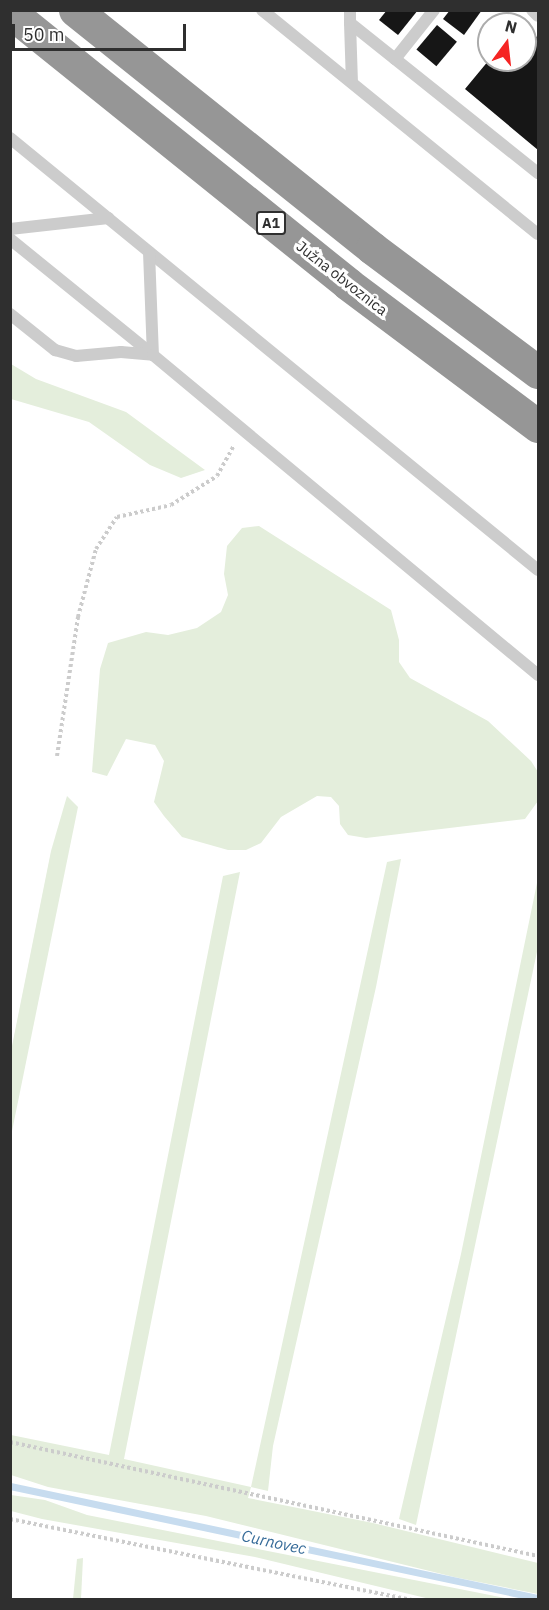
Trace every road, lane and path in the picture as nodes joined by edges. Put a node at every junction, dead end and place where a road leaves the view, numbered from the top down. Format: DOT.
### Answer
graph roads {
  1 [pos="75,10"];
  2 [pos="262,10"];
  3 [pos="434,10"];
  4 [pos="532,10"];
  5 [pos="10,12"];
  6 [pos="538,16"];
  7 [pos="350,17"];
  8 [pos="395,59"];
  9 [pos="352,81"];
  10 [pos="10,138"];
  11 [pos="538,173"];
  12 [pos="108,218"];
  13 [pos="10,228"];
  14 [pos="538,234"];
  15 [pos="10,239"];
  16 [pos="149,252"];
  17 [pos="10,314"];
  18 [pos="153,355"];
  19 [pos="538,372"];
  20 [pos="538,426"];
  21 [pos="242,431"];
  22 [pos="538,570"];
  23 [pos="538,675"];
  24 [pos="57,756"];
  25 [pos="10,1442"];
  26 [pos="10,1519"];
  27 [pos="538,1556"];
  28 [pos="412,1599"];
  1 -- 19 [label="highway"];
  2 -- 9 [label="lane"];
  3 -- 8 [label="lane"];
  4 -- 6 [label="lane"];
  5 -- 20 [label="highway, Južna obvoznica / A1"];
  7 -- 8 [label="lane"];
  7 -- 9 [label="lane"];
  8 -- 11 [label="lane"];
  9 -- 14 [label="lane"];
  10 -- 12 [label="lane"];
  12 -- 13 [label="lane"];
  12 -- 16 [label="lane"];
  15 -- 18 [label="lane"];
  16 -- 18 [label="lane"];
  16 -- 22 [label="lane"];
  17 -- 18 [label="lane"];
  18 -- 21 [label="lane"];
  21 -- 23 [label="lane"];
  21 -- 24 [label="path"];
  25 -- 27 [label="path"];
  26 -- 28 [label="path"];
}
